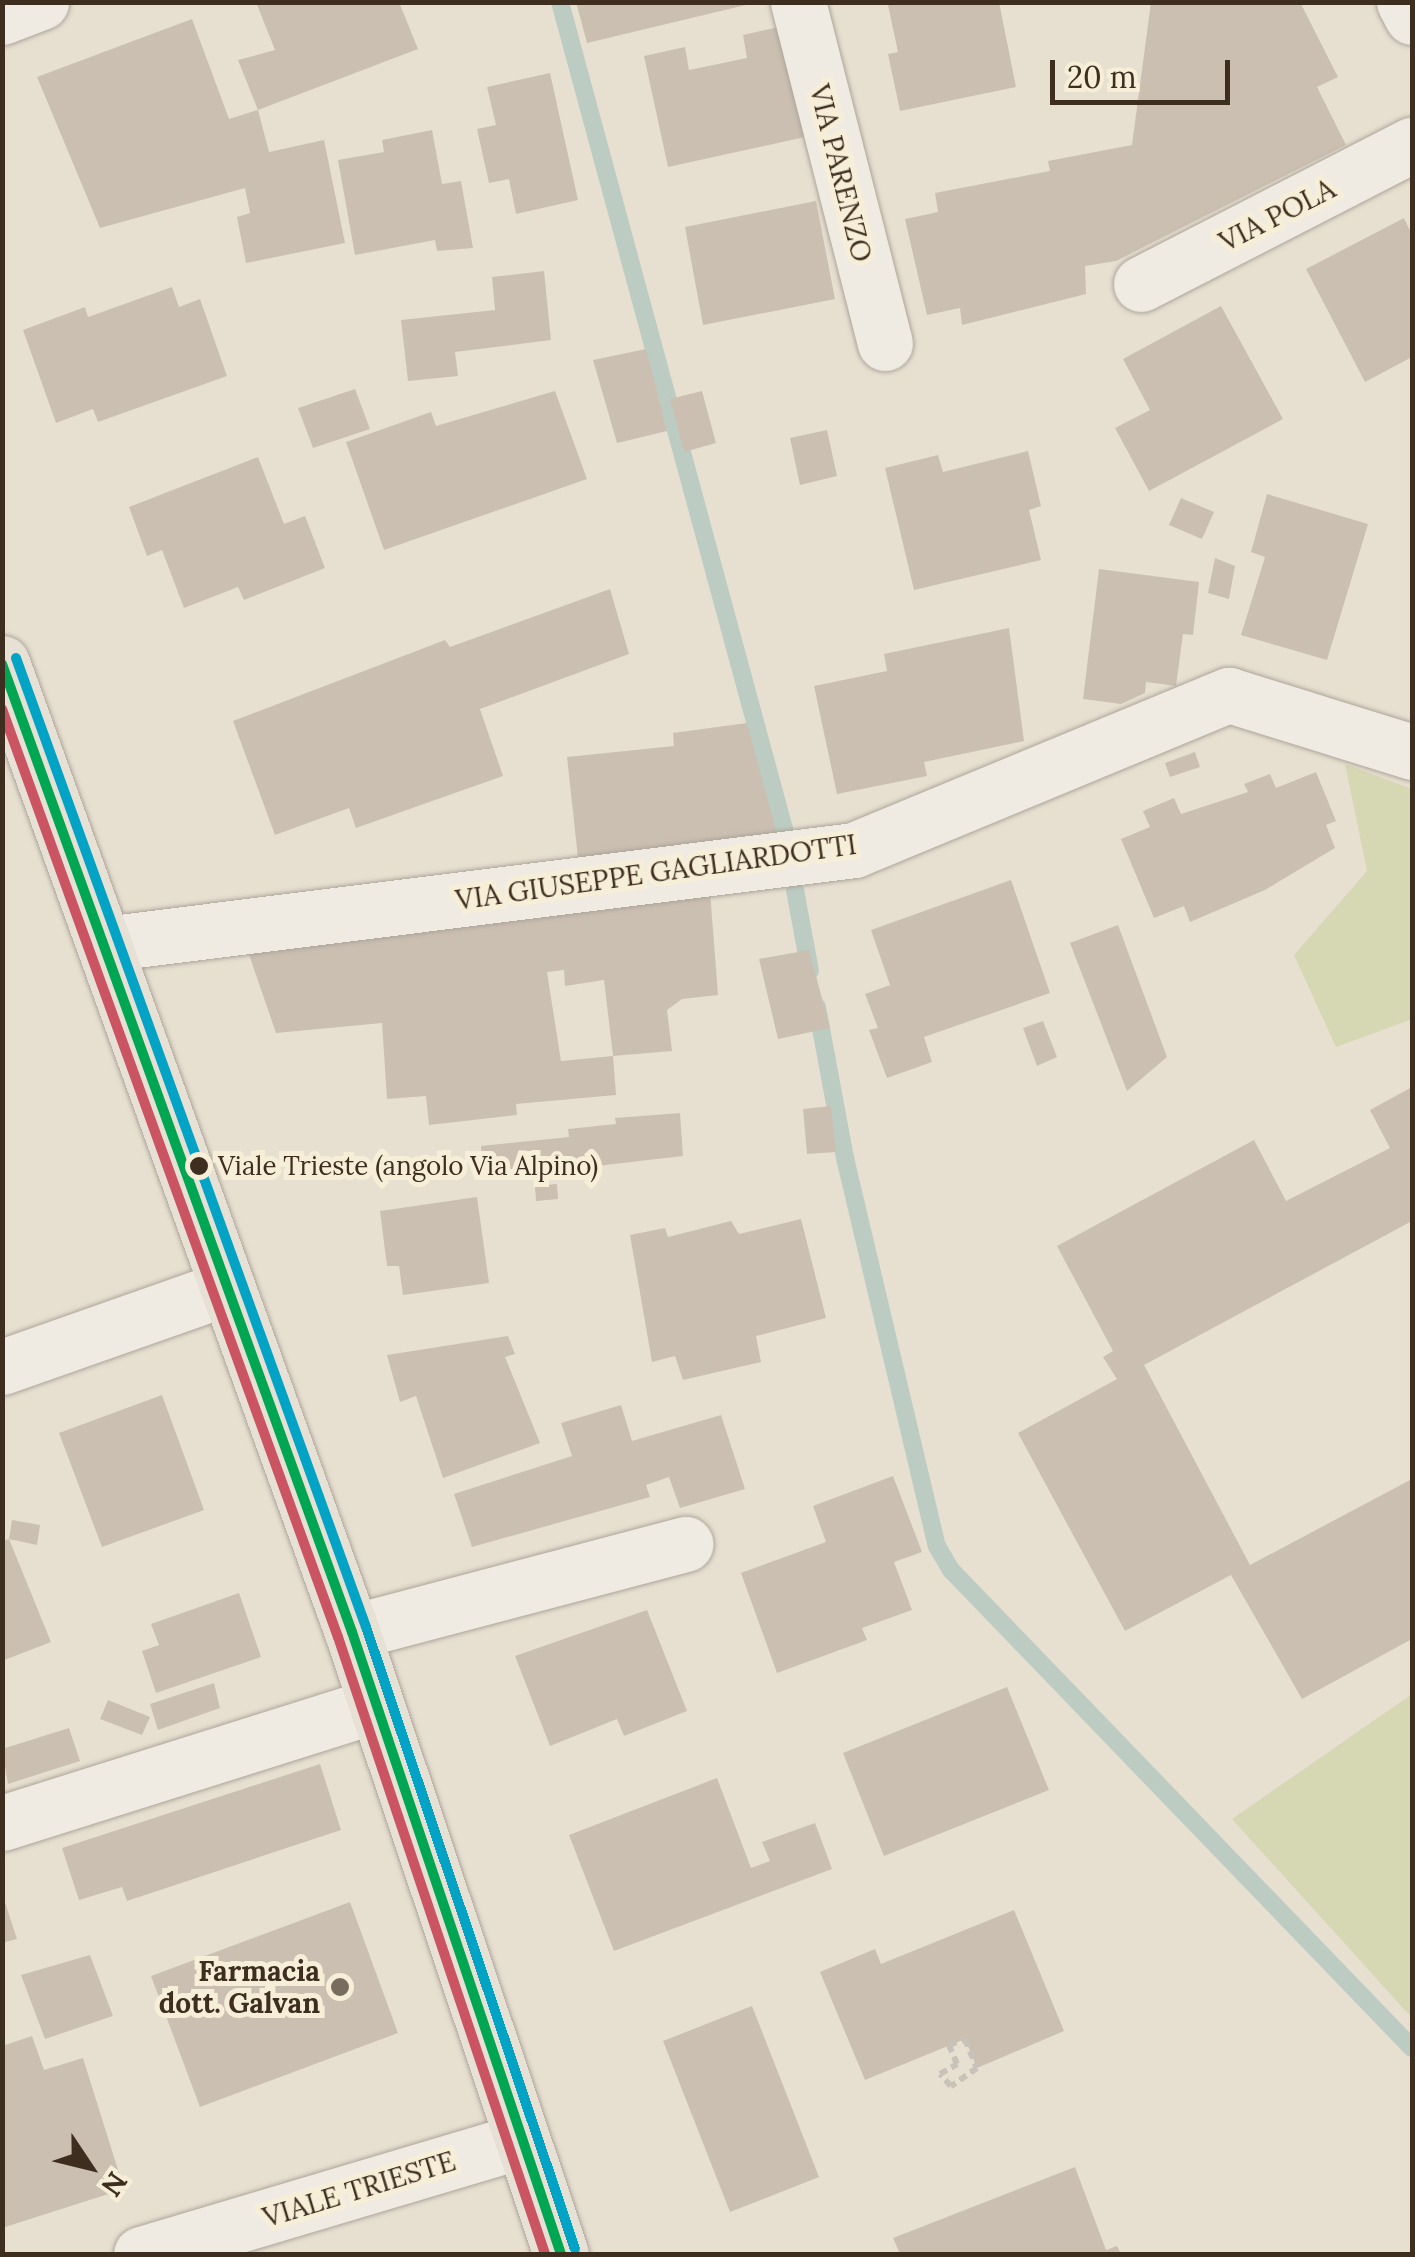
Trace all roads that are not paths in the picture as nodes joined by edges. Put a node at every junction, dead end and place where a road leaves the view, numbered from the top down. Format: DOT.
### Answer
graph roads {
  1 [pos="41,2"];
  2 [pos="798,2"];
  3 [pos="1404,2"];
  4 [pos="2,16"];
  5 [pos="1412,17"];
  6 [pos="1412,145"];
  7 [pos="1141,284"];
  8 [pos="884,343"];
  9 [pos="2,664"];
  10 [pos="1412,752"];
  11 [pos="104,944"];
  12 [pos="224,1289"];
  13 [pos="2,1367"];
  14 [pos="686,1544"];
  15 [pos="352,1632"];
  16 [pos="374,1706"];
  17 [pos="2,1823"];
  18 [pos="520,2141"];
  19 [pos="141,2254"];
  20 [pos="561,2254"];
  1 -- 4 [label="street"];
  2 -- 8 [label="street, VIA PARENZO"];
  3 -- 5 [label="street"];
  6 -- 7 [label="street, VIA POLA"];
  9 -- 11 [label="main road"];
  10 -- 11 [label="street, VIA GIUSEPPE GAGLIARDOTTI"];
  11 -- 12 [label="main road"];
  12 -- 13 [label="street"];
  12 -- 15 [label="main road"];
  14 -- 15 [label="street"];
  15 -- 16 [label="main road"];
  16 -- 17 [label="street"];
  16 -- 18 [label="main road"];
  18 -- 19 [label="street, VIALE TRIESTE"];
  18 -- 20 [label="main road"];
}
